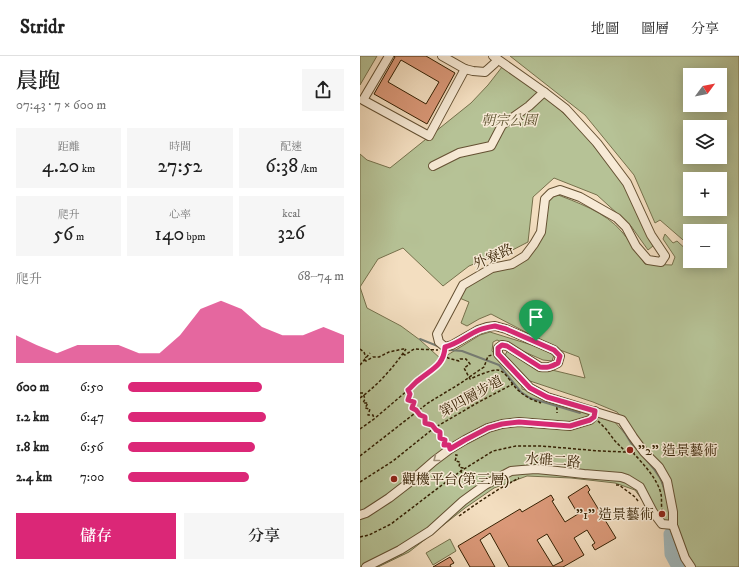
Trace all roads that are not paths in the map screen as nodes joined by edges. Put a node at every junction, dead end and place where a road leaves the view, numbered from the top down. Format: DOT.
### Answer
graph roads {
  1 [pos="389,56"];
  2 [pos="442,56"];
  3 [pos="495,57"];
  4 [pos="465,69"];
  5 [pos="544,92"];
  6 [pos="433,166"];
  7 [pos="594,414"];
  8 [pos="360,515"];
  9 [pos="673,525"];
  10 [pos="366,567"];
  11 [pos="690,567"];
  1 -- 4 [label="street"];
  2 -- 4 [label="street"];
  3 -- 4 [label="street"];
  3 -- 5 [label="street, 外寮路"];
  5 -- 6 [label="street"];
  5 -- 7 [label="street, 外寮路"];
  7 -- 8 [label="street, one-way"];
  7 -- 9 [label="street"];
  9 -- 10 [label="street, 水碓二路"];
  9 -- 11 [label="street"];
}
